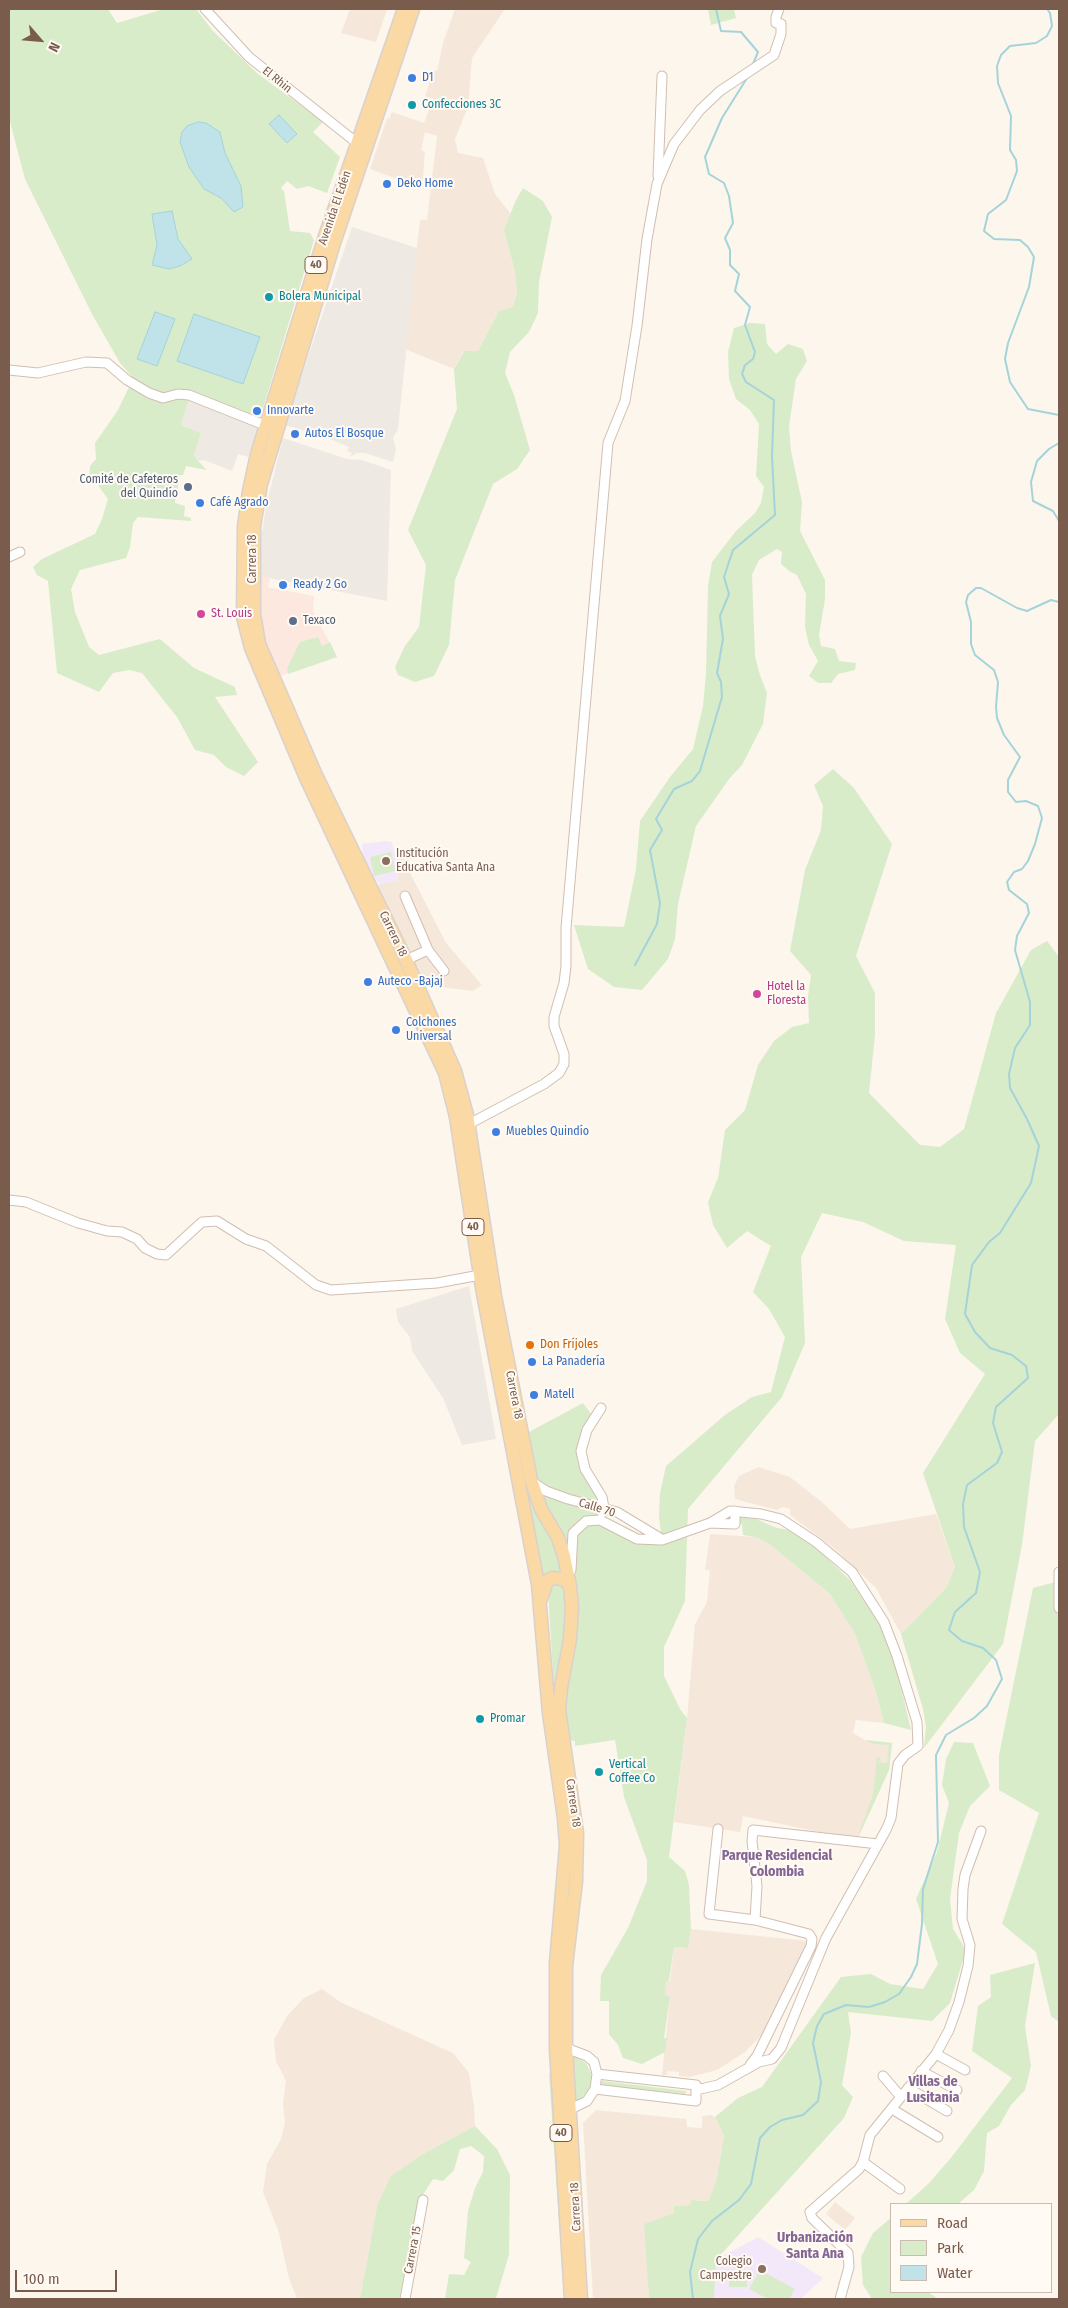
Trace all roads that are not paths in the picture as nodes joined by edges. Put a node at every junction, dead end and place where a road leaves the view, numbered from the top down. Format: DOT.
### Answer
graph roads {
  1 [pos="205,9"];
  2 [pos="404,9"];
  3 [pos="413,9"];
  4 [pos="779,9"];
  5 [pos="662,76"];
  6 [pos="357,143"];
  7 [pos="657,184"];
  8 [pos="9,370"];
  9 [pos="267,426"];
  10 [pos="249,526"];
  11 [pos="20,552"];
  12 [pos="9,557"];
  13 [pos="406,896"];
  14 [pos="428,950"];
  15 [pos="406,960"];
  16 [pos="444,971"];
  17 [pos="469,1124"];
  18 [pos="9,1200"];
  19 [pos="480,1274"];
  20 [pos="601,1408"];
  21 [pos="531,1480"];
  22 [pos="604,1508"];
  23 [pos="600,1520"];
  24 [pos="662,1540"];
  25 [pos="1059,1572"];
  26 [pos="571,1591"];
  27 [pos="540,1600"];
  28 [pos="1059,1608"];
  29 [pos="718,1829"];
  30 [pos="981,1831"];
  31 [pos="878,1844"];
  32 [pos="754,1920"];
  33 [pos="566,2048"];
  34 [pos="936,2054"];
  35 [pos="747,2068"];
  36 [pos="965,2070"];
  37 [pos="921,2071"];
  38 [pos="597,2074"];
  39 [pos="883,2076"];
  40 [pos="908,2088"];
  41 [pos="595,2089"];
  42 [pos="696,2090"];
  43 [pos="957,2090"];
  44 [pos="901,2097"];
  45 [pos="892,2108"];
  46 [pos="571,2109"];
  47 [pos="947,2112"];
  48 [pos="938,2137"];
  49 [pos="863,2162"];
  50 [pos="900,2189"];
  51 [pos="423,2200"];
  52 [pos="404,2299"];
  53 [pos="571,2299"];
  54 [pos="581,2299"];
  55 [pos="840,2299"];
  1 -- 6 [label="street, El Rhin"];
  2 -- 6 [label="main road, Avenida El Edén / 40"];
  3 -- 10 [label="main road, Avenida El Edén / 40"];
  4 -- 7 [label="street"];
  5 -- 7 [label="street"];
  6 -- 9 [label="main road, Avenida El Edén / 40"];
  7 -- 17 [label="street"];
  8 -- 9 [label="street"];
  9 -- 10 [label="main road, Avenida El Edén / 40"];
  10 -- 15 [label="main road, Carrera 18 / 40"];
  10 -- 19 [label="main road, Carrera 18 / 40"];
  11 -- 12 [label="street"];
  13 -- 14 [label="street"];
  14 -- 15 [label="street"];
  14 -- 16 [label="street"];
  15 -- 17 [label="main road, Carrera 18 / 40"];
  17 -- 21 [label="main road, Carrera 18 / 40"];
  18 -- 19 [label="street"];
  19 -- 27 [label="main road, Carrera 18 / 40"];
  20 -- 22 [label="street"];
  21 -- 22 [label="street, Calle 70"];
  21 -- 26 [label="main road, Carrera 18"];
  22 -- 23 [label="street"];
  22 -- 24 [label="street, Calle 70"];
  23 -- 24 [label="street"];
  23 -- 26 [label="street"];
  24 -- 31 [label="street"];
  25 -- 28 [label="street"];
  26 -- 27 [label="main road"];
  26 -- 33 [label="main road, Carrera 18 / 40"];
  27 -- 53 [label="main road, Carrera 18 / 40"];
  29 -- 32 [label="street"];
  30 -- 34 [label="street"];
  31 -- 32 [label="street"];
  31 -- 35 [label="street"];
  32 -- 35 [label="street"];
  33 -- 38 [label="street"];
  33 -- 46 [label="main road, Carrera 18 / 40"];
  34 -- 36 [label="street"];
  34 -- 37 [label="street"];
  35 -- 42 [label="street"];
  37 -- 40 [label="street"];
  37 -- 43 [label="street"];
  38 -- 41 [label="street"];
  38 -- 42 [label="street"];
  39 -- 44 [label="street"];
  40 -- 44 [label="street"];
  40 -- 47 [label="street"];
  41 -- 42 [label="street"];
  41 -- 46 [label="street"];
  44 -- 45 [label="street"];
  45 -- 48 [label="street"];
  45 -- 49 [label="street"];
  46 -- 54 [label="main road, Carrera 18 / 40"];
  49 -- 50 [label="street"];
  49 -- 55 [label="street"];
  51 -- 52 [label="street, Carrera 15"];
}
